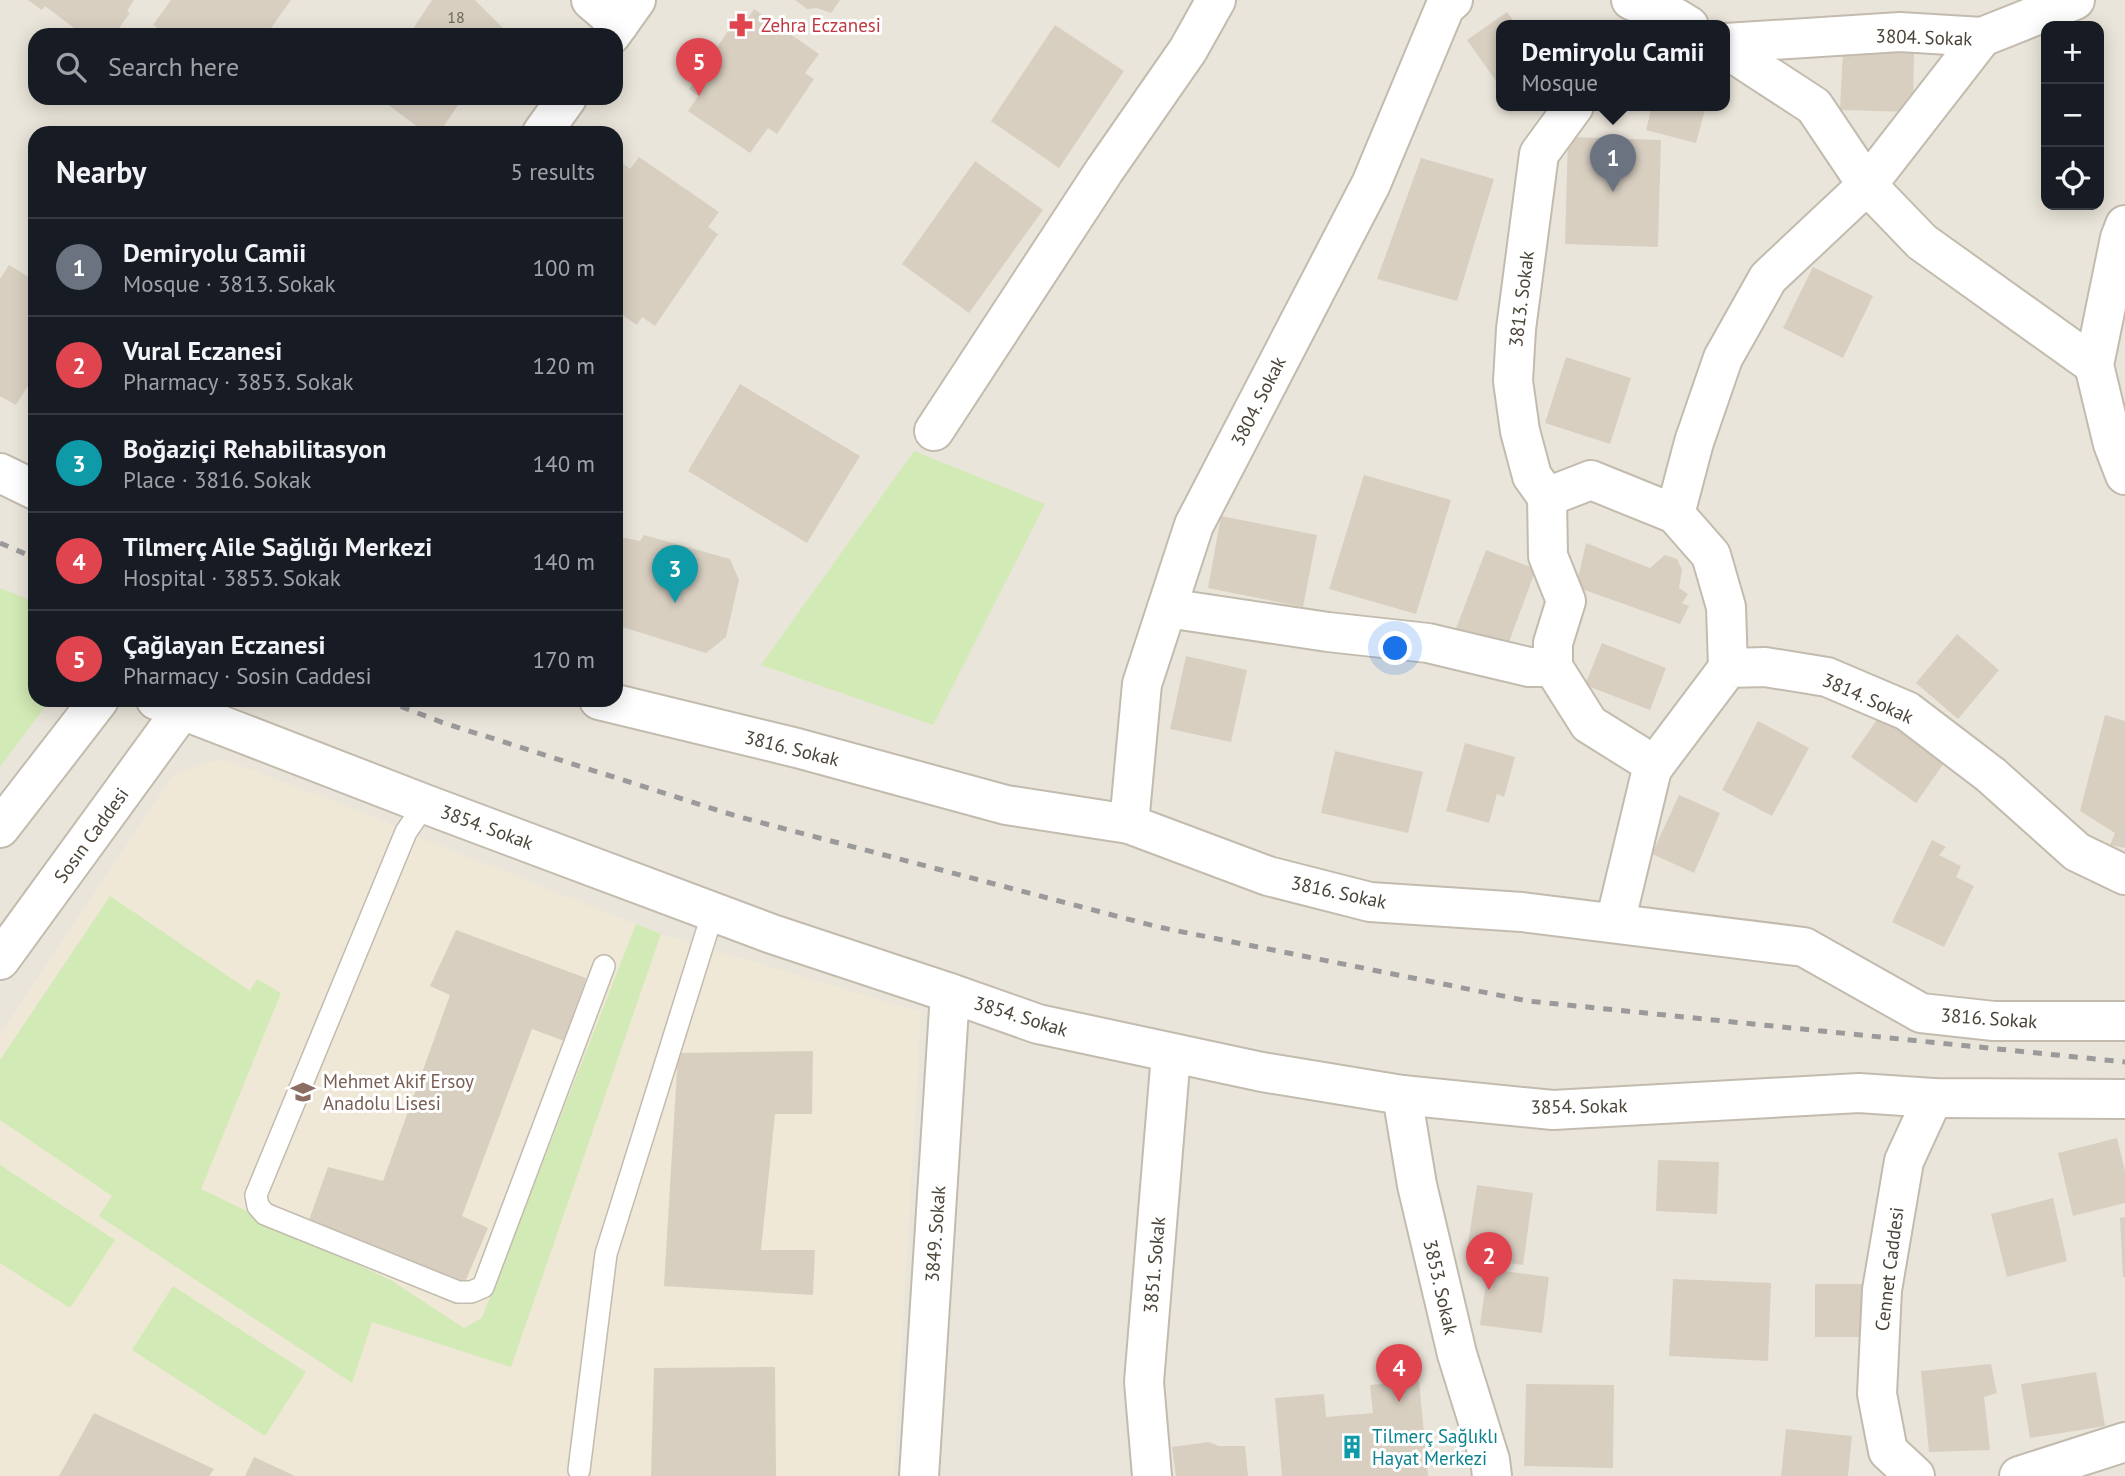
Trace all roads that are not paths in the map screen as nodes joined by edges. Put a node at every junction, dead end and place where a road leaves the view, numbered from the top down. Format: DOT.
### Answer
graph roads {
  1 [pos="1216,0"];
  2 [pos="1453,0"];
  3 [pos="1631,0"];
  4 [pos="2075,0"];
  5 [pos="1679,17"];
  6 [pos="1982,37"];
  7 [pos="1730,45"];
  8 [pos="1730,48"];
  9 [pos="562,105"];
  10 [pos="1570,111"];
  11 [pos="547,126"];
  12 [pos="1867,185"];
  13 [pos="2125,225"];
  14 [pos="2107,383"];
  15 [pos="934,431"];
  16 [pos="0,473"];
  17 [pos="2125,475"];
  18 [pos="28,487"];
  19 [pos="1547,497"];
  20 [pos="1675,514"];
  21 [pos="1167,608"];
  22 [pos="1553,667"];
  23 [pos="1728,668"];
  24 [pos="623,706"];
  25 [pos="94,707"];
  26 [pos="172,707"];
  27 [pos="182,707"];
  28 [pos="1652,769"];
  29 [pos="425,804"];
  30 [pos="1129,824"];
  31 [pos="0,828"];
  32 [pos="2125,875"];
  33 [pos="713,912"];
  34 [pos="1615,923"];
  35 [pos="0,960"];
  36 [pos="604,967"];
  37 [pos="950,992"];
  38 [pos="2125,1021"];
  39 [pos="1171,1054"];
  40 [pos="1402,1095"];
  41 [pos="1933,1098"];
  42 [pos="2125,1099"];
  43 [pos="2125,1442"];
  44 [pos="579,1470"];
  45 [pos="919,1476"];
  46 [pos="1152,1476"];
  47 [pos="1492,1476"];
  48 [pos="1915,1476"];
  49 [pos="2019,1476"];
  1 -- 15 [label="street"];
  2 -- 21 [label="street, 3804. Sokak"];
  3 -- 5 [label="street"];
  4 -- 6 [label="street"];
  6 -- 7 [label="street, 3804. Sokak"];
  6 -- 12 [label="street, 3804. Sokak"];
  8 -- 12 [label="street"];
  9 -- 11 [label="street"];
  10 -- 19 [label="street, 3813. Sokak"];
  12 -- 14 [label="street"];
  12 -- 20 [label="street, 3804. Sokak"];
  13 -- 14 [label="street"];
  14 -- 17 [label="street"];
  16 -- 18 [label="street"];
  19 -- 20 [label="street"];
  19 -- 22 [label="street"];
  20 -- 23 [label="street"];
  21 -- 22 [label="street"];
  21 -- 30 [label="street, 3804. Sokak"];
  22 -- 28 [label="street"];
  23 -- 28 [label="street"];
  23 -- 32 [label="street, 3814. Sokak"];
  24 -- 30 [label="street, 3816. Sokak"];
  25 -- 31 [label="street"];
  26 -- 35 [label="street, Sosın Caddesi"];
  27 -- 29 [label="street, 3854. Sokak"];
  28 -- 34 [label="street"];
  29 -- 33 [label="street, 3854. Sokak"];
  29 -- 36 [label="lane"];
  30 -- 34 [label="street, 3816. Sokak"];
  33 -- 37 [label="street, 3854. Sokak"];
  33 -- 44 [label="lane"];
  34 -- 38 [label="street, 3816. Sokak"];
  37 -- 39 [label="street, 3854. Sokak"];
  37 -- 45 [label="street, 3849. Sokak"];
  39 -- 40 [label="street, 3854. Sokak"];
  39 -- 46 [label="street, 3851. Sokak"];
  40 -- 41 [label="street, 3854. Sokak"];
  40 -- 47 [label="street, 3853. Sokak"];
  41 -- 42 [label="street, 3854. Sokak"];
  41 -- 48 [label="street, Cennet Caddesi"];
  43 -- 49 [label="street"];
}
